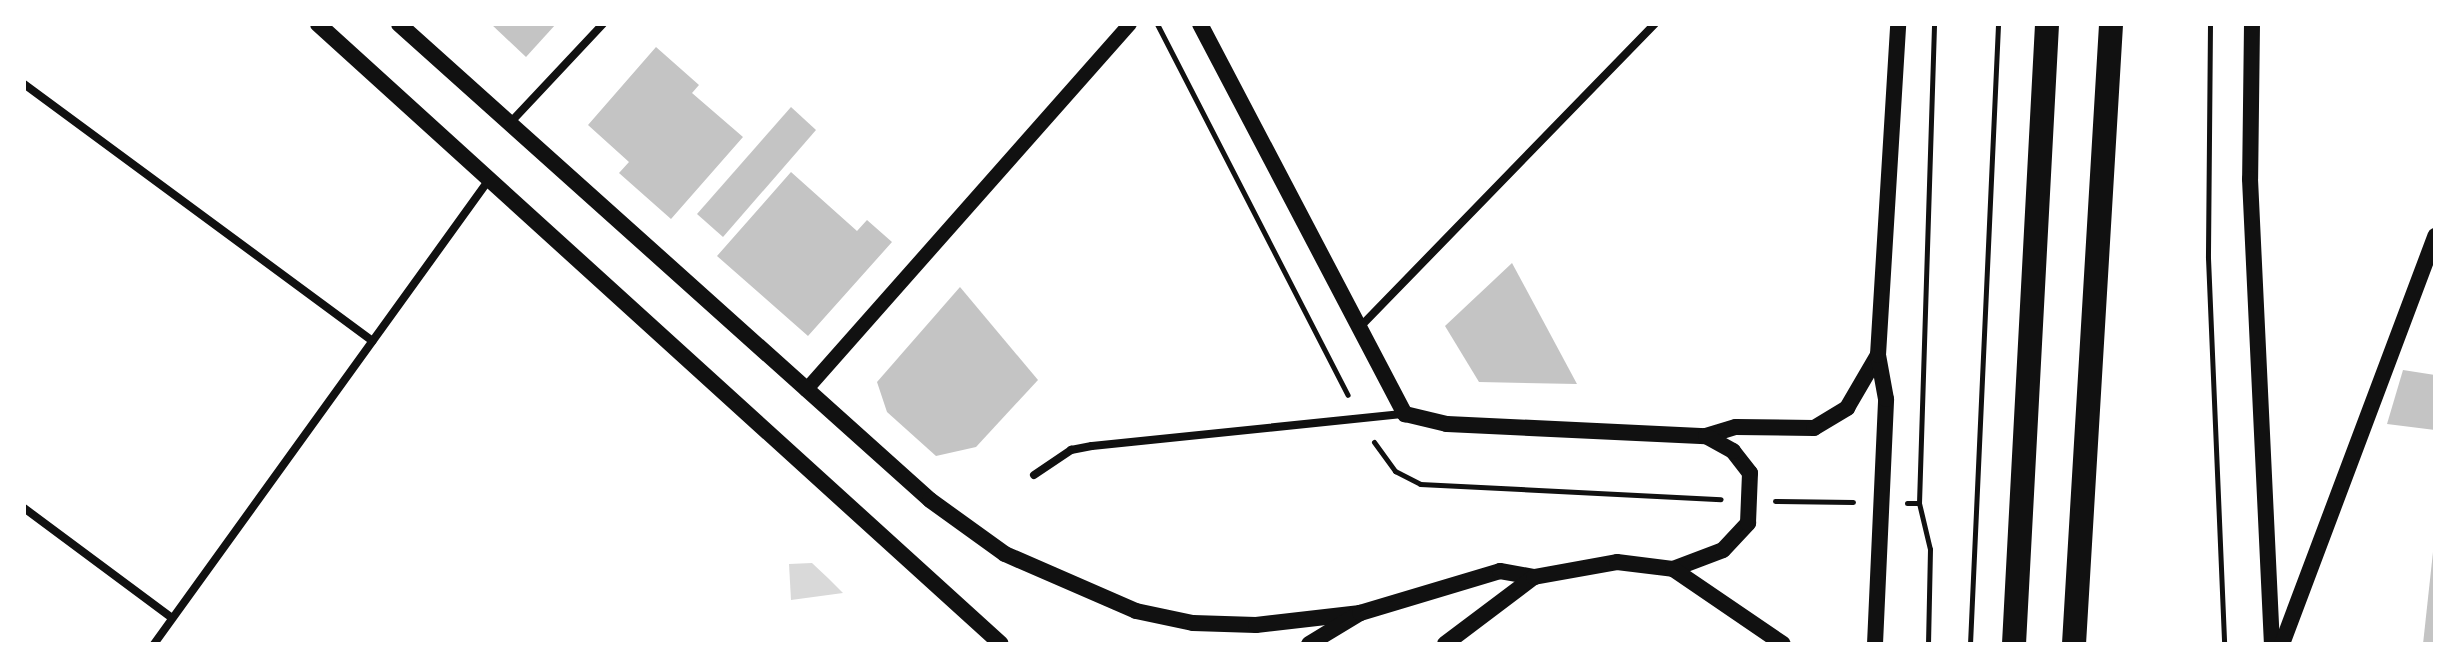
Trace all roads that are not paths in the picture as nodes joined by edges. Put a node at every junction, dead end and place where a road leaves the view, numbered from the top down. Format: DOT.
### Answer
graph roads {
  1 [pos="318,24"];
  2 [pos="399,24"];
  3 [pos="603,24"];
  4 [pos="1130,24"];
  5 [pos="1200,24"];
  6 [pos="1655,24"];
  7 [pos="1898,24"];
  8 [pos="2047,24"];
  9 [pos="2111,24"];
  10 [pos="2252,24"];
  11 [pos="24,84"];
  12 [pos="509,124"];
  13 [pos="488,181"];
  14 [pos="2435,236"];
  15 [pos="1359,328"];
  16 [pos="372,341"];
  17 [pos="1878,355"];
  18 [pos="806,390"];
  19 [pos="1405,414"];
  20 [pos="1706,436"];
  21 [pos="1034,475"];
  22 [pos="24,508"];
  23 [pos="1673,569"];
  24 [pos="1534,577"];
  25 [pos="1360,613"];
  26 [pos="172,618"];
  27 [pos="154,644"];
  28 [pos="1001,644"];
  29 [pos="1309,644"];
  30 [pos="1445,644"];
  31 [pos="1783,644"];
  32 [pos="1875,644"];
  33 [pos="2014,644"];
  34 [pos="2074,644"];
  35 [pos="2272,644"];
  36 [pos="2282,644"];
  1 -- 13 [label="main road"];
  2 -- 12 [label="main road"];
  3 -- 12 [label="street"];
  4 -- 18 [label="street"];
  5 -- 15 [label="main road"];
  6 -- 15 [label="street"];
  7 -- 17 [label="main road"];
  8 -- 33 [label="highway"];
  9 -- 34 [label="highway"];
  10 -- 35 [label="main road"];
  11 -- 16 [label="street"];
  12 -- 18 [label="main road"];
  13 -- 16 [label="street"];
  13 -- 28 [label="main road"];
  14 -- 36 [label="main road"];
  15 -- 19 [label="main road"];
  16 -- 26 [label="street"];
  17 -- 20 [label="main road"];
  17 -- 32 [label="main road"];
  18 -- 25 [label="main road"];
  19 -- 20 [label="main road"];
  19 -- 21 [label="street"];
  20 -- 23 [label="main road"];
  22 -- 26 [label="street"];
  23 -- 24 [label="main road"];
  23 -- 31 [label="main road"];
  24 -- 25 [label="main road"];
  24 -- 30 [label="main road"];
  25 -- 29 [label="main road"];
  26 -- 27 [label="street"];
}
